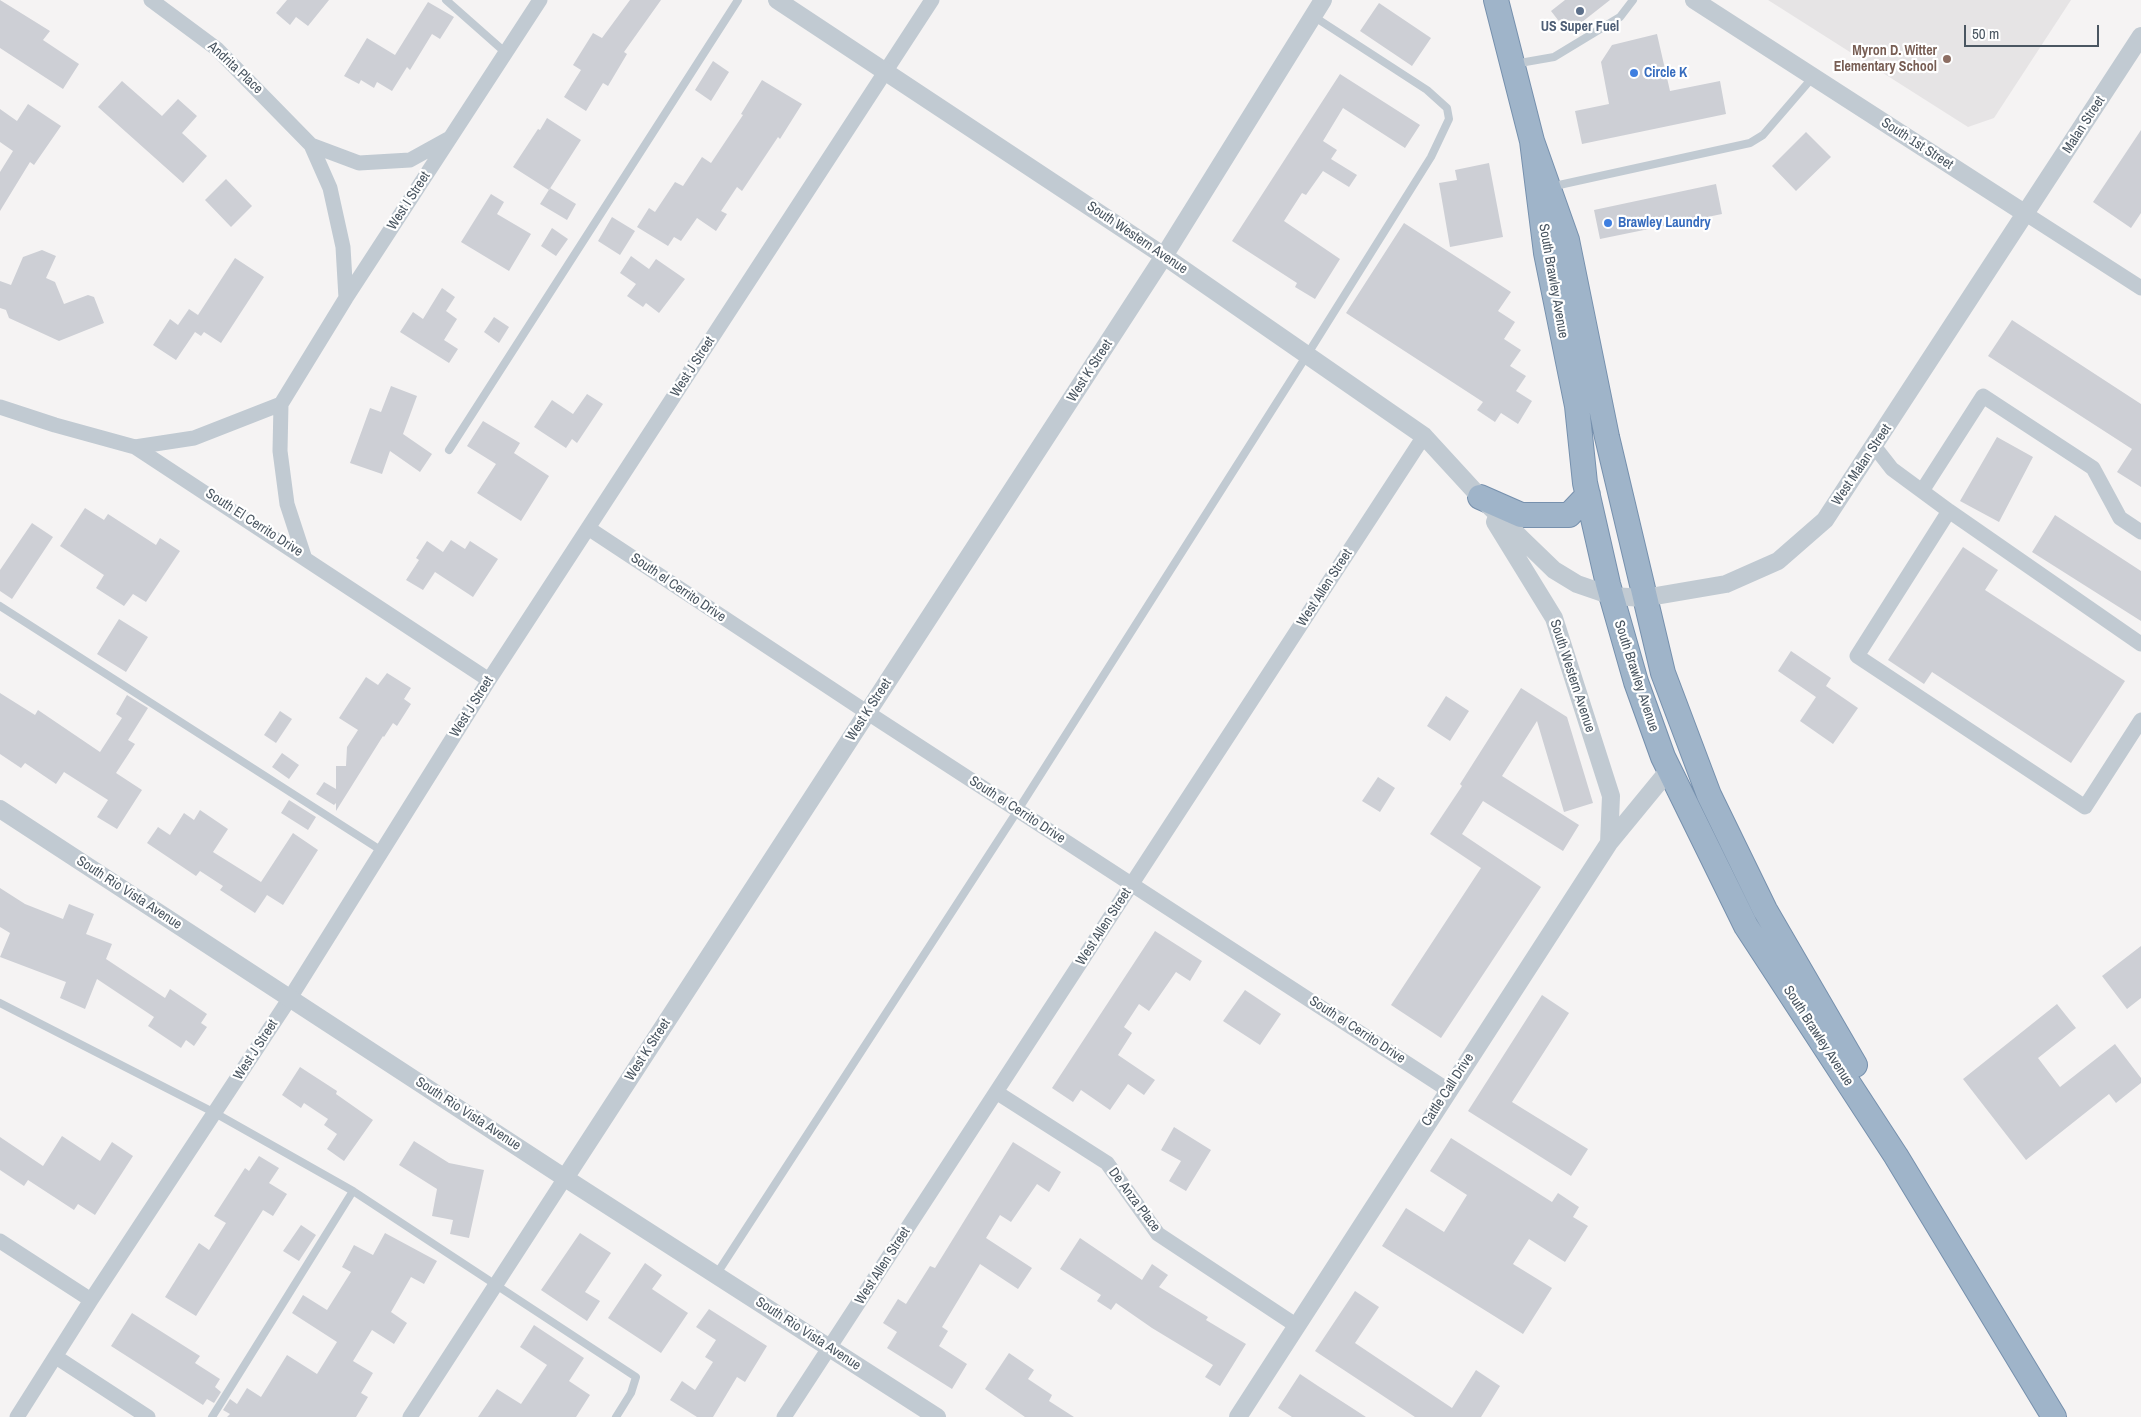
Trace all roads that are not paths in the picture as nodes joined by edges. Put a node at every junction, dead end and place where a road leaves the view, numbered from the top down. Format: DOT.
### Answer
graph roads {
  1 [pos="151,0"];
  2 [pos="446,0"];
  3 [pos="540,0"];
  4 [pos="738,0"];
  5 [pos="777,0"];
  6 [pos="932,0"];
  7 [pos="1323,0"];
  8 [pos="1633,0"];
  9 [pos="1694,0"];
  10 [pos="1499,1"];
  11 [pos="1313,16"];
  12 [pos="2140,41"];
  13 [pos="506,52"];
  14 [pos="1512,64"];
  15 [pos="886,72"];
  16 [pos="1814,77"];
  17 [pos="451,138"];
  18 [pos="1532,141"];
  19 [pos="311,145"];
  20 [pos="1548,187"];
  21 [pos="2026,214"];
  22 [pos="1164,256"];
  23 [pos="2141,288"];
  24 [pos="346,298"];
  25 [pos="1307,355"];
  26 [pos="281,404"];
  27 [pos="0,407"];
  28 [pos="1424,436"];
  29 [pos="135,446"];
  30 [pos="1874,446"];
  31 [pos="449,450"];
  32 [pos="1922,491"];
  33 [pos="1588,495"];
  34 [pos="1480,497"];
  35 [pos="1949,511"];
  36 [pos="588,528"];
  37 [pos="2141,532"];
  38 [pos="304,556"];
  39 [pos="1612,596"];
  40 [pos="1644,598"];
  41 [pos="0,606"];
  42 [pos="2141,644"];
  43 [pos="489,680"];
  44 [pos="868,713"];
  45 [pos="2141,720"];
  46 [pos="1669,770"];
  47 [pos="0,809"];
  48 [pos="1018,810"];
  49 [pos="1609,843"];
  50 [pos="382,851"];
  51 [pos="1132,884"];
  52 [pos="290,998"];
  53 [pos="0,1003"];
  54 [pos="1448,1090"];
  55 [pos="996,1092"];
  56 [pos="215,1113"];
  57 [pos="1896,1156"];
  58 [pos="565,1178"];
  59 [pos="353,1191"];
  60 [pos="0,1241"];
  61 [pos="716,1275"];
  62 [pos="496,1284"];
  63 [pos="91,1300"];
  64 [pos="1297,1326"];
  65 [pos="830,1347"];
  66 [pos="56,1357"];
  67 [pos="17,1417"];
  68 [pos="148,1417"];
  69 [pos="212,1417"];
  70 [pos="410,1417"];
  71 [pos="616,1417"];
  72 [pos="784,1417"];
  73 [pos="937,1417"];
  74 [pos="1238,1417"];
  75 [pos="2054,1417"];
  1 -- 19 [label="street, Andrita Place"];
  2 -- 13 [label="lane"];
  3 -- 13 [label="street, West I Street"];
  4 -- 31 [label="lane"];
  5 -- 15 [label="street, South Western Avenue"];
  6 -- 15 [label="street, West J Street"];
  7 -- 11 [label="street, West K Street"];
  8 -- 14 [label="lane"];
  9 -- 16 [label="street, South 1st Street"];
  10 -- 14 [label="highway, South Brawley Avenue"];
  11 -- 22 [label="street, West K Street"];
  11 -- 25 [label="lane"];
  12 -- 21 [label="street, Malan Street"];
  13 -- 17 [label="street, West I Street"];
  14 -- 18 [label="highway, South Brawley Avenue"];
  15 -- 22 [label="street, South Western Avenue"];
  15 -- 36 [label="street, West J Street"];
  16 -- 20 [label="lane"];
  16 -- 21 [label="street, South 1st Street"];
  17 -- 19 [label="street, Andrita Place"];
  17 -- 24 [label="street, West I Street"];
  18 -- 20 [label="highway, South Brawley Avenue"];
  18 -- 33 [label="highway, South Brawley Avenue"];
  19 -- 24 [label="street, Andrita Place"];
  20 -- 40 [label="highway, South Brawley Avenue"];
  21 -- 23 [label="street, South 1st Street"];
  21 -- 30 [label="street, West Malan Street"];
  22 -- 25 [label="street, South Western Avenue"];
  22 -- 44 [label="street, West K Street"];
  24 -- 26 [label="street, West I Street"];
  25 -- 28 [label="street, South Western Avenue"];
  25 -- 48 [label="lane"];
  26 -- 29 [label="street"];
  26 -- 38 [label="street"];
  27 -- 29 [label="street, South El Cerrito Drive"];
  28 -- 34 [label="street, South Western Avenue"];
  28 -- 51 [label="street, West Allen Street"];
  29 -- 38 [label="street, South El Cerrito Drive"];
  30 -- 32 [label="street"];
  30 -- 40 [label="street, West Malan Street"];
  32 -- 35 [label="street"];
  32 -- 37 [label="street"];
  33 -- 34 [label="highway"];
  33 -- 39 [label="highway, South Brawley Avenue"];
  34 -- 39 [label="street, South Western Avenue"];
  34 -- 49 [label="street, South Western Avenue"];
  35 -- 42 [label="street"];
  35 -- 45 [label="street"];
  36 -- 43 [label="street, West J Street"];
  36 -- 44 [label="street, South el Cerrito Drive"];
  38 -- 43 [label="street, South El Cerrito Drive"];
  39 -- 40 [label="street, West Malan Street"];
  39 -- 46 [label="highway, South Brawley Avenue"];
  40 -- 57 [label="highway, South Brawley Avenue"];
  41 -- 50 [label="lane"];
  43 -- 50 [label="street, West J Street"];
  44 -- 48 [label="street, South el Cerrito Drive"];
  44 -- 58 [label="street, West K Street"];
  46 -- 49 [label="street, Cattle Call Drive"];
  46 -- 57 [label="highway, South Brawley Avenue"];
  47 -- 52 [label="street, South Rio Vista Avenue"];
  48 -- 51 [label="street, South el Cerrito Drive"];
  48 -- 61 [label="lane"];
  49 -- 54 [label="street, Cattle Call Drive"];
  50 -- 52 [label="street, West J Street"];
  51 -- 54 [label="street, South el Cerrito Drive"];
  51 -- 55 [label="street, West Allen Street"];
  52 -- 56 [label="street, West J Street"];
  52 -- 58 [label="street, South Rio Vista Avenue"];
  53 -- 56 [label="lane"];
  54 -- 64 [label="street, Cattle Call Drive"];
  55 -- 64 [label="street, De Anza Place"];
  55 -- 65 [label="street, West Allen Street"];
  56 -- 59 [label="lane"];
  56 -- 63 [label="street, West J Street"];
  57 -- 75 [label="highway, South Brawley Avenue"];
  58 -- 61 [label="street, South Rio Vista Avenue"];
  58 -- 62 [label="street, West K Street"];
  59 -- 62 [label="lane"];
  59 -- 69 [label="lane"];
  60 -- 63 [label="street"];
  61 -- 65 [label="street, South Rio Vista Avenue"];
  62 -- 70 [label="street, West K Street"];
  62 -- 71 [label="lane"];
  63 -- 66 [label="street, West J Street"];
  64 -- 74 [label="street, Cattle Call Drive"];
  65 -- 72 [label="street, West Allen Street"];
  65 -- 73 [label="street, South Rio Vista Avenue"];
  66 -- 67 [label="street, West J Street"];
  66 -- 68 [label="street"];
}
